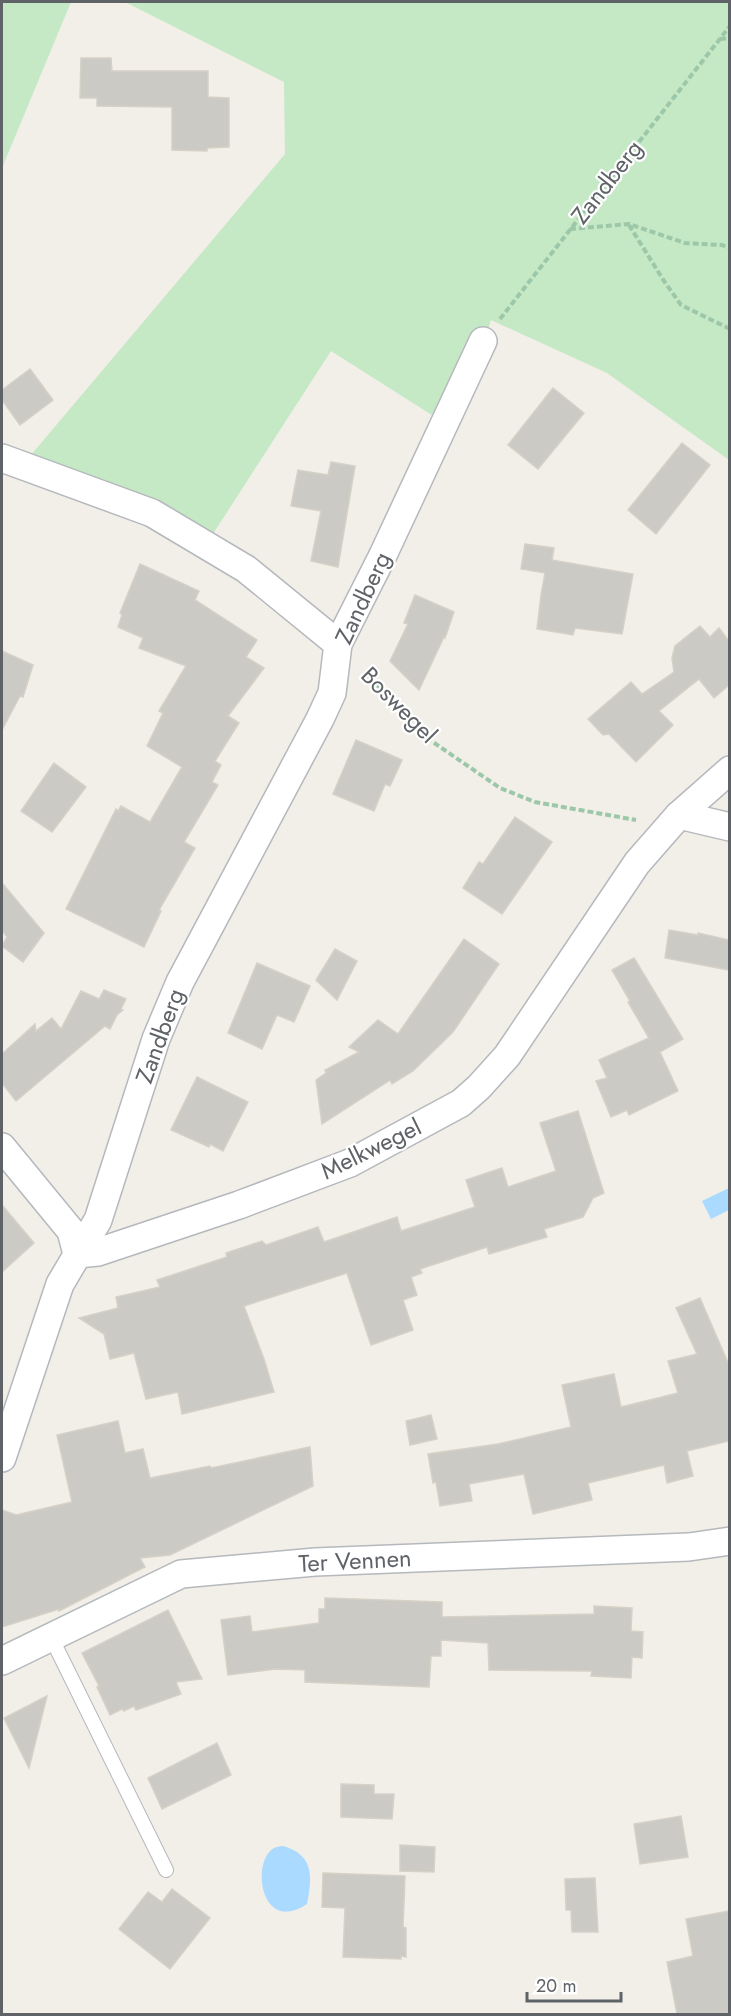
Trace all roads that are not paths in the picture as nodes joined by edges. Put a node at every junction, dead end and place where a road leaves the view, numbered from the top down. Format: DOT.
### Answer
graph roads {
  1 [pos="483,341"];
  2 [pos="2,458"];
  3 [pos="338,644"];
  4 [pos="729,770"];
  5 [pos="679,814"];
  6 [pos="729,827"];
  7 [pos="2,1147"];
  8 [pos="77,1254"];
  9 [pos="3,1449"];
  10 [pos="729,1541"];
  11 [pos="51,1637"];
  12 [pos="2,1661"];
  13 [pos="166,1870"];
  1 -- 3 [label="street, Zandberg"];
  2 -- 3 [label="street"];
  3 -- 8 [label="street, Zandberg"];
  4 -- 5 [label="street, Melkwegel"];
  5 -- 6 [label="street"];
  5 -- 8 [label="street, Melkwegel"];
  7 -- 8 [label="street"];
  8 -- 9 [label="street"];
  10 -- 11 [label="street, Ter Vennen"];
  11 -- 12 [label="street, Ter Vennen"];
  11 -- 13 [label="lane"];
}
